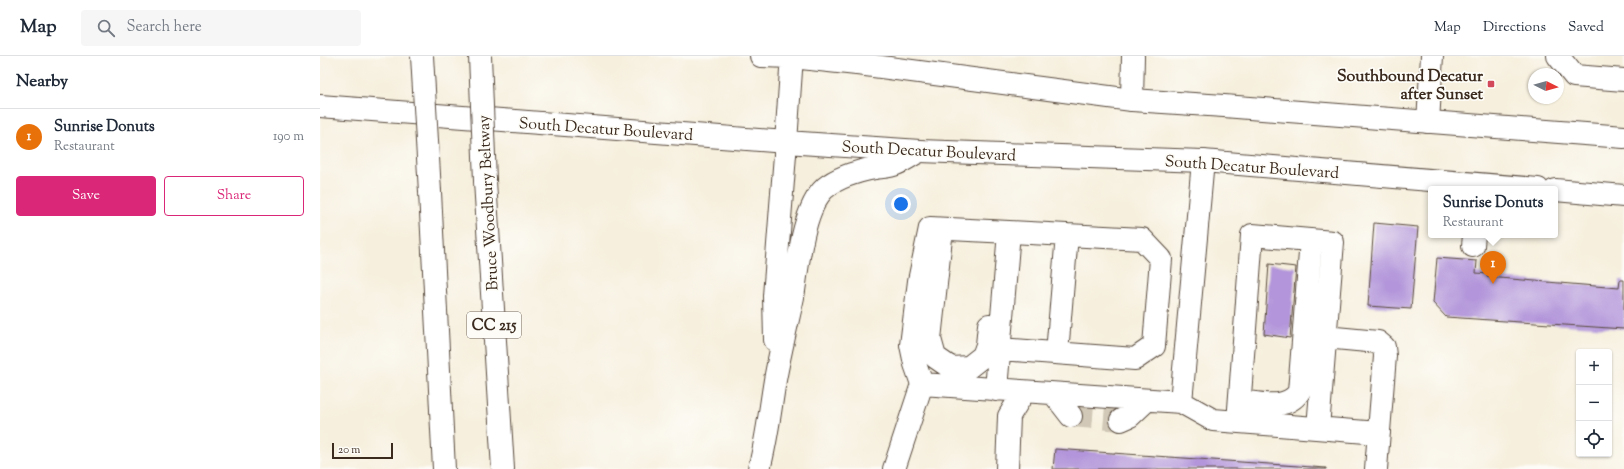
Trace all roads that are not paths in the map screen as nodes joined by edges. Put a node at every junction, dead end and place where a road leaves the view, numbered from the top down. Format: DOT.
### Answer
graph roads {
  1 [pos="422,56"];
  2 [pos="480,56"];
  3 [pos="761,56"];
  4 [pos="904,56"];
  5 [pos="1133,56"];
  6 [pos="1432,56"];
  7 [pos="1558,56"];
  8 [pos="792,57"];
  9 [pos="962,78"];
  10 [pos="1624,80"];
  11 [pos="1132,100"];
  12 [pos="320,106"];
  13 [pos="1428,122"];
  14 [pos="1624,137"];
  15 [pos="786,142"];
  16 [pos="920,151"];
  17 [pos="1202,161"];
  18 [pos="1478,186"];
  19 [pos="1558,190"];
  20 [pos="1624,196"];
  21 [pos="942,229"];
  22 [pos="1067,235"];
  23 [pos="1009,237"];
  24 [pos="1311,240"];
  25 [pos="1325,337"];
  26 [pos="1000,349"];
  27 [pos="1057,353"];
  28 [pos="775,379"];
  29 [pos="922,384"];
  30 [pos="996,390"];
  31 [pos="1024,392"];
  32 [pos="1054,394"];
  33 [pos="1147,400"];
  34 [pos="1181,402"];
  35 [pos="1239,412"];
  36 [pos="1071,416"];
  37 [pos="1121,420"];
  38 [pos="1318,428"];
  39 [pos="1379,433"];
  40 [pos="444,469"];
  41 [pos="503,469"];
  42 [pos="759,469"];
  43 [pos="894,469"];
  44 [pos="1006,469"];
  45 [pos="1376,469"];
  1 -- 40 [label="main road, bridge"];
  2 -- 41 [label="main road, Bruce Woodbury Beltway / CC 215, bridge"];
  3 -- 8 [label="main road"];
  4 -- 9 [label="main road"];
  5 -- 11 [label="main road"];
  6 -- 13 [label="main road"];
  7 -- 10 [label="main road"];
  8 -- 9 [label="main road"];
  8 -- 15 [label="main road"];
  9 -- 11 [label="main road"];
  11 -- 13 [label="main road"];
  12 -- 15 [label="main road, South Decatur Boulevard"];
  13 -- 14 [label="main road"];
  15 -- 16 [label="main road, South Decatur Boulevard"];
  15 -- 28 [label="main road"];
  16 -- 17 [label="main road, South Decatur Boulevard"];
  16 -- 28 [label="main road"];
  17 -- 18 [label="main road, South Decatur Boulevard"];
  17 -- 34 [label="main road"];
  19 -- 20 [label="main road"];
  21 -- 23 [label="main road"];
  21 -- 23 [label="main road"];
  21 -- 29 [label="main road"];
  22 -- 23 [label="main road"];
  22 -- 27 [label="main road"];
  22 -- 27 [label="main road"];
  23 -- 26 [label="main road"];
  24 -- 25 [label="main road"];
  24 -- 35 [label="main road"];
  24 -- 35 [label="main road"];
  25 -- 38 [label="main road"];
  25 -- 39 [label="main road"];
  26 -- 27 [label="main road"];
  26 -- 30 [label="main road"];
  28 -- 42 [label="main road"];
  29 -- 30 [label="main road"];
  29 -- 43 [label="main road"];
  30 -- 31 [label="main road"];
  31 -- 32 [label="main road"];
  31 -- 44 [label="main road"];
  32 -- 33 [label="main road"];
  32 -- 36 [label="main road"];
  33 -- 34 [label="main road"];
  33 -- 37 [label="main road"];
  34 -- 35 [label="main road"];
  35 -- 38 [label="main road"];
  38 -- 39 [label="main road"];
  39 -- 45 [label="main road"];
}
